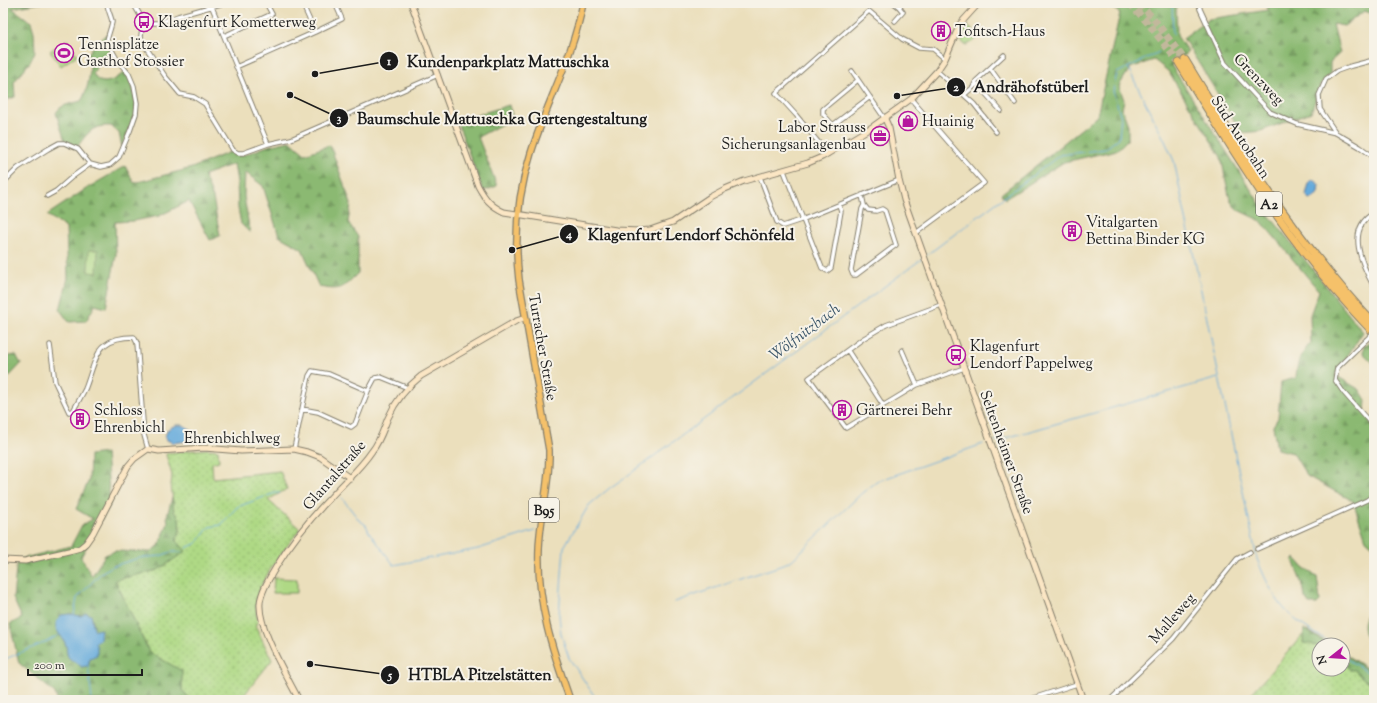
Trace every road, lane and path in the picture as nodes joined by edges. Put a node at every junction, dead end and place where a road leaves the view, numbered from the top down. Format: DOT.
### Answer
graph roads {
  1 [pos="107,3"];
  2 [pos="133,3"];
  3 [pos="224,3"];
  4 [pos="266,3"];
  5 [pos="302,3"];
  6 [pos="335,3"];
  7 [pos="411,3"];
  8 [pos="583,3"];
  9 [pos="894,3"];
  10 [pos="903,3"];
  11 [pos="969,3"];
  12 [pos="979,3"];
  13 [pos="1199,3"];
  14 [pos="212,7"];
  15 [pos="899,7"];
  16 [pos="974,8"];
  17 [pos="140,16"];
  18 [pos="895,21"];
  19 [pos="152,23"];
  20 [pos="142,28"];
  21 [pos="315,32"];
  22 [pos="224,36"];
  23 [pos="1004,55"];
  24 [pos="945,59"];
  25 [pos="1374,60"];
  26 [pos="236,67"];
  27 [pos="990,68"];
  28 [pos="852,71"];
  29 [pos="937,71"];
  30 [pos="438,75"];
  31 [pos="858,80"];
  32 [pos="974,86"];
  33 [pos="964,95"];
  34 [pos="870,97"];
  35 [pos="911,99"];
  36 [pos="1015,103"];
  37 [pos="1001,110"];
  38 [pos="885,119"];
  39 [pos="996,132"];
  40 [pos="1336,133"];
  41 [pos="268,144"];
  42 [pos="828,154"];
  43 [pos="1374,157"];
  44 [pos="90,164"];
  45 [pos="784,171"];
  46 [pos="760,177"];
  47 [pos="899,180"];
  48 [pos="3,183"];
  49 [pos="862,195"];
  50 [pos="47,196"];
  51 [pos="839,205"];
  52 [pos="864,205"];
  53 [pos="1374,212"];
  54 [pos="518,214"];
  55 [pos="804,219"];
  56 [pos="916,233"];
  57 [pos="1374,287"];
  58 [pos="941,305"];
  59 [pos="525,318"];
  60 [pos="1374,324"];
  61 [pos="1374,333"];
  62 [pos="50,345"];
  63 [pos="902,350"];
  64 [pos="848,351"];
  65 [pos="964,368"];
  66 [pos="917,385"];
  67 [pos="408,388"];
  68 [pos="368,391"];
  69 [pos="883,405"];
  70 [pos="302,409"];
  71 [pos="1374,427"];
  72 [pos="148,449"];
  73 [pos="294,449"];
  74 [pos="350,478"];
  75 [pos="1374,495"];
  76 [pos="1257,549"];
  77 [pos="1250,552"];
  78 [pos="3,560"];
  79 [pos="1077,684"];
  80 [pos="299,700"];
  81 [pos="570,700"];
  82 [pos="1027,700"];
  83 [pos="1083,700"];
  84 [pos="1110,700"];
  1 -- 44 [label="street"];
  2 -- 17 [label="street"];
  3 -- 14 [label="street"];
  4 -- 22 [label="street"];
  5 -- 21 [label="street"];
  6 -- 21 [label="street"];
  7 -- 30 [label="main road"];
  8 -- 54 [label="main road, Turracher Straße / B95"];
  9 -- 15 [label="street"];
  10 -- 15 [label="street"];
  11 -- 16 [label="street"];
  12 -- 16 [label="main road"];
  13 -- 40 [label="street, Grenzweg"];
  14 -- 19 [label="street"];
  14 -- 22 [label="street"];
  15 -- 18 [label="street"];
  16 -- 24 [label="main road"];
  17 -- 19 [label="street"];
  17 -- 20 [label="street"];
  19 -- 20 [label="street"];
  20 -- 41 [label="street"];
  21 -- 26 [label="street"];
  22 -- 26 [label="street"];
  23 -- 27 [label="street"];
  24 -- 29 [label="main road"];
  24 -- 42 [label="street"];
  25 -- 40 [label="street"];
  26 -- 41 [label="street"];
  27 -- 32 [label="street"];
  27 -- 36 [label="street"];
  28 -- 31 [label="street"];
  29 -- 33 [label="street"];
  29 -- 35 [label="main road"];
  30 -- 41 [label="street"];
  30 -- 54 [label="main road"];
  31 -- 34 [label="street"];
  31 -- 34 [label="street"];
  32 -- 33 [label="street"];
  32 -- 37 [label="street"];
  33 -- 39 [label="street"];
  34 -- 38 [label="street"];
  35 -- 38 [label="main road"];
  35 -- 56 [label="street"];
  38 -- 42 [label="main road"];
  38 -- 47 [label="main road, Seltenheimer Straße"];
  40 -- 43 [label="street"];
  42 -- 45 [label="main road"];
  44 -- 48 [label="street"];
  44 -- 50 [label="street"];
  45 -- 46 [label="main road"];
  45 -- 55 [label="street"];
  46 -- 54 [label="main road"];
  46 -- 55 [label="street"];
  47 -- 49 [label="street"];
  47 -- 56 [label="main road, Seltenheimer Straße"];
  49 -- 51 [label="street"];
  49 -- 52 [label="street"];
  51 -- 55 [label="street"];
  51 -- 55 [label="street"];
  52 -- 52 [label="street"];
  53 -- 57 [label="street"];
  54 -- 59 [label="main road, Turracher Straße / B95"];
  56 -- 58 [label="main road, Seltenheimer Straße"];
  58 -- 64 [label="street"];
  58 -- 65 [label="main road, Seltenheimer Straße"];
  59 -- 67 [label="main road, Glantalstraße"];
  59 -- 81 [label="main road, Turracher Straße / B95"];
  60 -- 61 [label="highway, Süd Autobahn / A2"];
  61 -- 71 [label="street, bridge"];
  62 -- 72 [label="street"];
  63 -- 66 [label="street"];
  64 -- 69 [label="street"];
  64 -- 69 [label="street"];
  65 -- 66 [label="street"];
  65 -- 79 [label="main road, Seltenheimer Straße"];
  66 -- 69 [label="street"];
  67 -- 68 [label="street"];
  67 -- 74 [label="main road, Glantalstraße"];
  68 -- 70 [label="street"];
  68 -- 70 [label="street"];
  70 -- 73 [label="street"];
  72 -- 73 [label="main road, Ehrenbichlweg"];
  72 -- 78 [label="main road"];
  73 -- 74 [label="main road, Ehrenbichlweg"];
  74 -- 80 [label="main road, Glantalstraße"];
  75 -- 76 [label="street"];
  77 -- 84 [label="street, Malleweg"];
  79 -- 82 [label="street"];
  79 -- 83 [label="main road, Seltenheimer Straße"];
}
